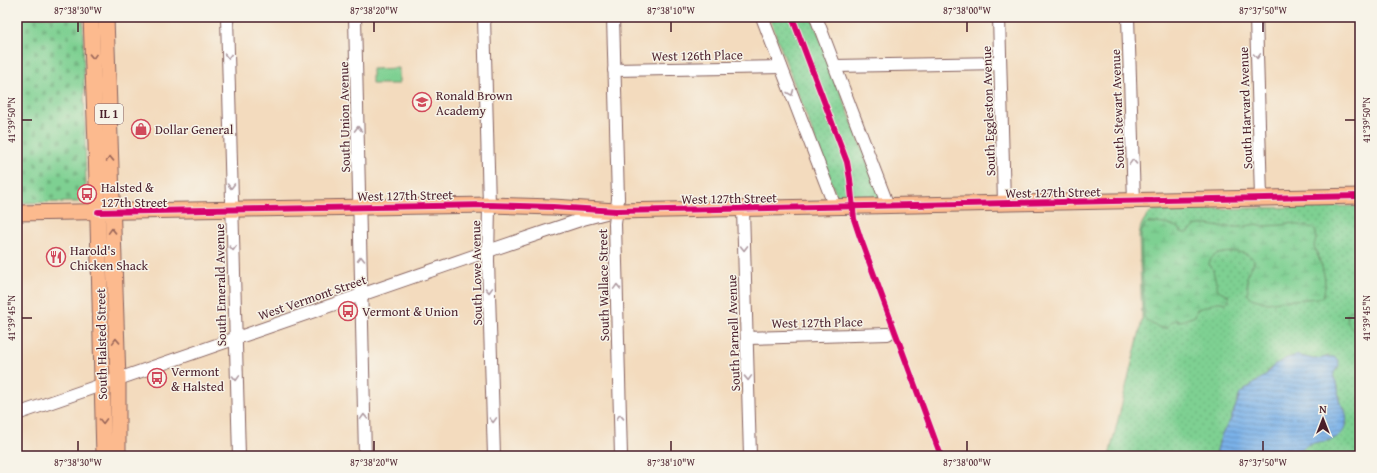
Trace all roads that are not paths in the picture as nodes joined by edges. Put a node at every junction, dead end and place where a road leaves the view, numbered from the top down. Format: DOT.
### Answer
graph roads {
  1 [pos="91,17"];
  2 [pos="106,17"];
  3 [pos="227,17"];
  4 [pos="355,17"];
  5 [pos="484,17"];
  6 [pos="613,17"];
  7 [pos="762,17"];
  8 [pos="816,17"];
  9 [pos="999,17"];
  10 [pos="1128,17"];
  11 [pos="1256,17"];
  12 [pos="1000,63"];
  13 [pos="835,66"];
  14 [pos="781,67"];
  15 [pos="614,70"];
  16 [pos="1360,196"];
  17 [pos="1261,198"];
  18 [pos="1134,201"];
  19 [pos="1004,204"];
  20 [pos="489,205"];
  21 [pos="888,206"];
  22 [pos="360,207"];
  23 [pos="835,207"];
  24 [pos="232,209"];
  25 [pos="743,209"];
  26 [pos="616,211"];
  27 [pos="105,212"];
  28 [pos="17,213"];
  29 [pos="488,251"];
  30 [pos="361,295"];
  31 [pos="888,334"];
  32 [pos="747,338"];
  33 [pos="235,339"];
  34 [pos="118,380"];
  35 [pos="102,385"];
  36 [pos="17,414"];
  37 [pos="104,456"];
  38 [pos="118,456"];
  39 [pos="238,456"];
  40 [pos="365,456"];
  41 [pos="494,456"];
  42 [pos="621,456"];
  43 [pos="750,456"];
  1 -- 27 [label="main road, South Halsted Street / IL 1, one-way"];
  27 -- 2 [label="main road, South Halsted Street / IL 1, one-way"];
  3 -- 24 [label="street, South Emerald Avenue, one-way"];
  22 -- 4 [label="street, South Union Avenue, one-way"];
  5 -- 20 [label="street, South Lowe Avenue"];
  6 -- 15 [label="street, South Wallace Street"];
  7 -- 14 [label="street"];
  8 -- 13 [label="street"];
  9 -- 12 [label="street, South Eggleston Avenue"];
  18 -- 10 [label="street, South Stewart Avenue, one-way"];
  11 -- 17 [label="street, South Harvard Avenue, one-way"];
  12 -- 13 [label="street"];
  12 -- 19 [label="street, South Eggleston Avenue"];
  13 -- 21 [label="street"];
  14 -- 15 [label="street, West 126th Place"];
  14 -- 23 [label="street, one-way"];
  15 -- 26 [label="street, South Wallace Street"];
  16 -- 17 [label="main road, West 127th Street"];
  17 -- 18 [label="main road, West 127th Street"];
  18 -- 19 [label="main road, West 127th Street"];
  19 -- 21 [label="main road, West 127th Street"];
  20 -- 22 [label="main road, West 127th Street"];
  20 -- 26 [label="main road, West 127th Street"];
  20 -- 29 [label="street, South Lowe Avenue"];
  21 -- 23 [label="main road, West 127th Street"];
  22 -- 24 [label="main road, West 127th Street"];
  30 -- 22 [label="street, South Union Avenue, one-way"];
  23 -- 25 [label="main road, West 127th Street"];
  24 -- 27 [label="main road, West 127th Street"];
  24 -- 33 [label="street, South Emerald Avenue, one-way"];
  25 -- 26 [label="main road, West 127th Street"];
  25 -- 32 [label="street, South Parnell Avenue, one-way"];
  26 -- 29 [label="street, West Vermont Street"];
  42 -- 26 [label="street, South Wallace Street, one-way"];
  27 -- 28 [label="main road, West 127th Street"];
  34 -- 27 [label="main road, South Halsted Street / IL 1, one-way"];
  27 -- 35 [label="main road, South Halsted Street / IL 1"];
  29 -- 30 [label="street, West Vermont Street"];
  29 -- 41 [label="street, South Lowe Avenue, one-way"];
  30 -- 33 [label="street, West Vermont Street"];
  40 -- 30 [label="street, South Union Avenue, one-way"];
  31 -- 32 [label="street, West 127th Place"];
  32 -- 43 [label="street, South Parnell Avenue, one-way"];
  33 -- 34 [label="street, West Vermont Street"];
  33 -- 39 [label="street, South Emerald Avenue, one-way"];
  34 -- 35 [label="street, West Vermont Street"];
  34 -- 38 [label="main road, South Halsted Street / IL 1"];
  35 -- 36 [label="street, West Vermont Street"];
  35 -- 37 [label="main road, South Halsted Street, one-way"];
}
